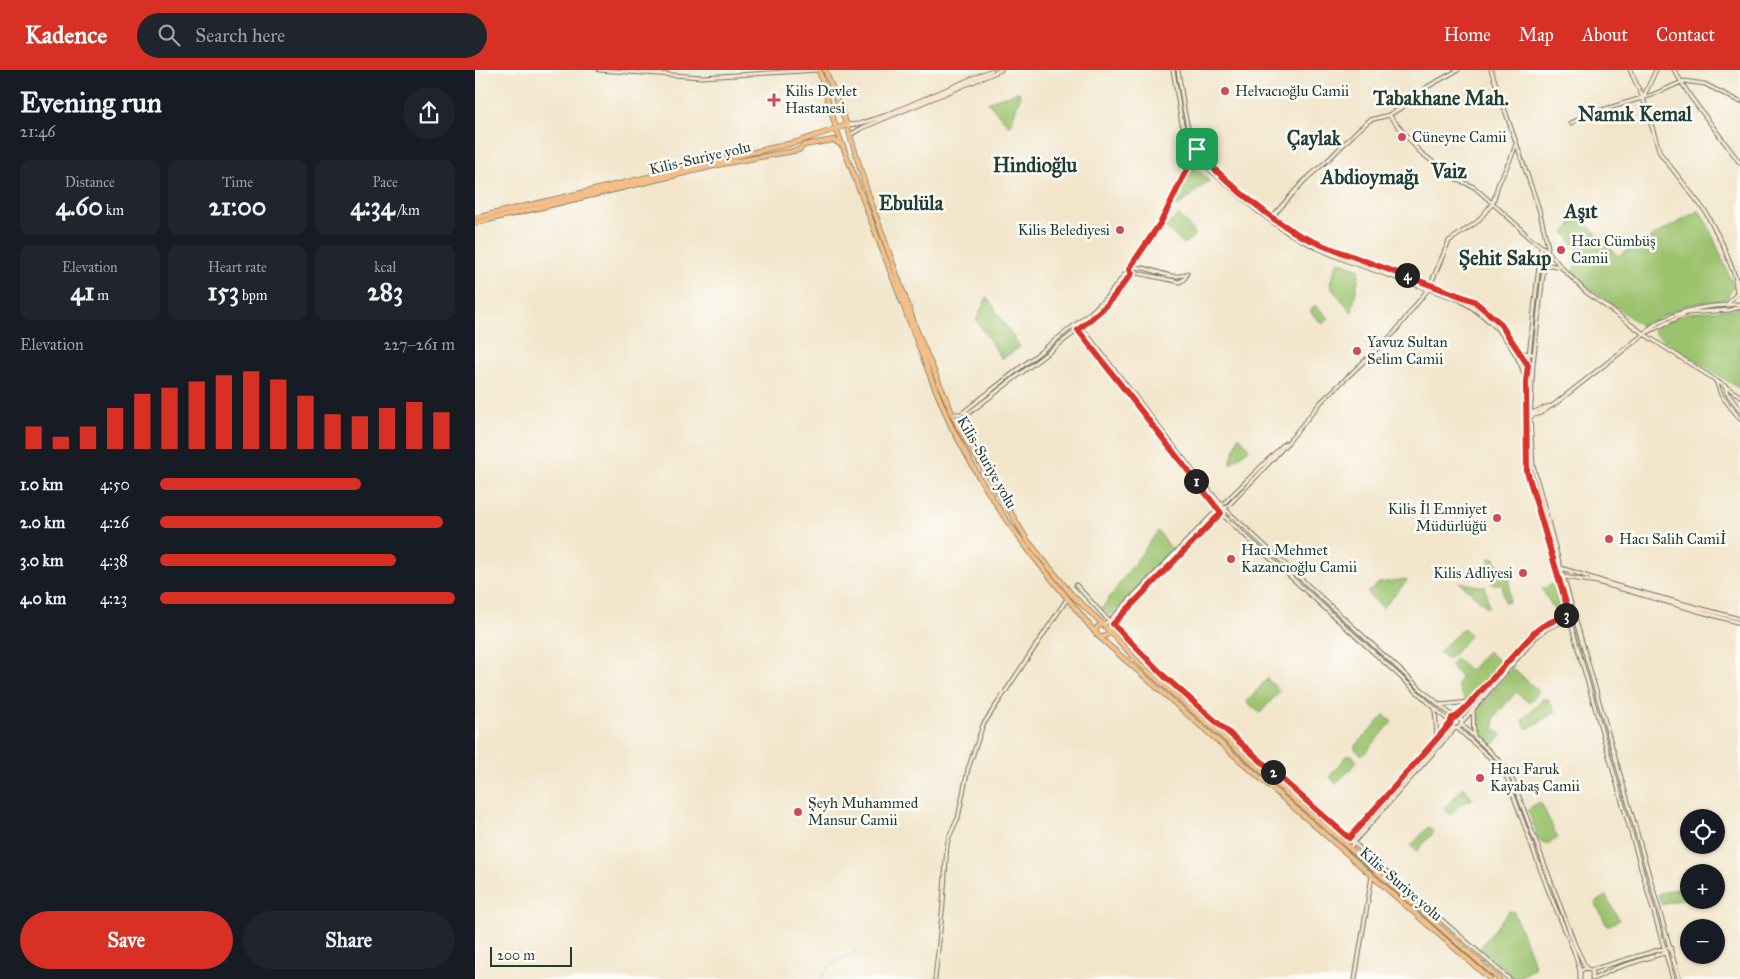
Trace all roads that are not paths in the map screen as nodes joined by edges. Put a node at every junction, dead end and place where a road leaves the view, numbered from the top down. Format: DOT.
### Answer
graph roads {
  1 [pos="599,70"];
  2 [pos="819,70"];
  3 [pos="825,70"];
  4 [pos="992,70"];
  5 [pos="1001,70"];
  6 [pos="1173,70"];
  7 [pos="1178,70"];
  8 [pos="1458,70"];
  9 [pos="1491,70"];
  10 [pos="1630,70"];
  11 [pos="1656,70"];
  12 [pos="1674,70"];
  13 [pos="1681,82"];
  14 [pos="1643,98"];
  15 [pos="1740,102"];
  16 [pos="1389,115"];
  17 [pos="1571,124"];
  18 [pos="847,125"];
  19 [pos="835,128"];
  20 [pos="850,135"];
  21 [pos="839,139"];
  22 [pos="834,140"];
  23 [pos="1516,144"];
  24 [pos="843,147"];
  25 [pos="1197,149"];
  26 [pos="1194,153"];
  27 [pos="1740,162"];
  28 [pos="1493,204"];
  29 [pos="1272,217"];
  30 [pos="475,218"];
  31 [pos="475,223"];
  32 [pos="1541,246"];
  33 [pos="1547,250"];
  34 [pos="1561,267"];
  35 [pos="1732,267"];
  36 [pos="1545,268"];
  37 [pos="1129,269"];
  38 [pos="1132,273"];
  39 [pos="1430,286"];
  40 [pos="1740,293"];
  41 [pos="1740,300"];
  42 [pos="1726,305"];
  43 [pos="1740,305"];
  44 [pos="1077,324"];
  45 [pos="1082,327"];
  46 [pos="1078,330"];
  47 [pos="1644,334"];
  48 [pos="1521,353"];
  49 [pos="1529,353"];
  50 [pos="1534,354"];
  51 [pos="1520,361"];
  52 [pos="1528,365"];
  53 [pos="1533,370"];
  54 [pos="1715,380"];
  55 [pos="1526,382"];
  56 [pos="1725,386"];
  57 [pos="1740,396"];
  58 [pos="1556,403"];
  59 [pos="1740,410"];
  60 [pos="1531,412"];
  61 [pos="952,414"];
  62 [pos="1528,417"];
  63 [pos="1740,419"];
  64 [pos="958,427"];
  65 [pos="1289,440"];
  66 [pos="1222,505"];
  67 [pos="1225,509"];
  68 [pos="1217,510"];
  69 [pos="1221,513"];
  70 [pos="1561,568"];
  71 [pos="1564,577"];
  72 [pos="1076,585"];
  73 [pos="1067,599"];
  74 [pos="1574,611"];
  75 [pos="1569,613"];
  76 [pos="1576,616"];
  77 [pos="1570,619"];
  78 [pos="1109,621"];
  79 [pos="1740,621"];
  80 [pos="1113,624"];
  81 [pos="1105,628"];
  82 [pos="1098,636"];
  83 [pos="1471,702"];
  84 [pos="1438,705"];
  85 [pos="1433,707"];
  86 [pos="1473,708"];
  87 [pos="1455,717"];
  88 [pos="1450,723"];
  89 [pos="1461,723"];
  90 [pos="1456,728"];
  91 [pos="1474,736"];
  92 [pos="1437,739"];
  93 [pos="1349,838"];
  94 [pos="1341,841"];
  95 [pos="1354,842"];
  96 [pos="1350,849"];
  97 [pos="1372,876"];
  98 [pos="1665,948"];
  99 [pos="1671,950"];
  100 [pos="1666,952"];
  101 [pos="1586,968"];
  102 [pos="1591,970"];
  103 [pos="1580,971"];
  104 [pos="1579,978"];
  105 [pos="935,979"];
  106 [pos="1355,979"];
  107 [pos="1490,979"];
  108 [pos="1499,979"];
  109 [pos="1509,979"];
  110 [pos="1593,979"];
  111 [pos="1673,979"];
  112 [pos="1679,979"];
  1 -- 2 [label="street"];
  2 -- 19 [label="highway, Kilis-Suriye yolu"];
  3 -- 18 [label="highway"];
  4 -- 18 [label="street"];
  5 -- 20 [label="street"];
  6 -- 26 [label="street"];
  7 -- 25 [label="street"];
  8 -- 16 [label="street"];
  9 -- 23 [label="street"];
  10 -- 14 [label="street"];
  11 -- 14 [label="street"];
  12 -- 13 [label="street"];
  13 -- 14 [label="street"];
  13 -- 15 [label="street"];
  13 -- 27 [label="street"];
  14 -- 17 [label="street"];
  14 -- 35 [label="street"];
  16 -- 28 [label="street"];
  16 -- 29 [label="street"];
  18 -- 19 [label="highway, Kilis-Suriye yolu"];
  18 -- 20 [label="highway"];
  19 -- 21 [label="highway, Kilis-Suriye yolu"];
  19 -- 30 [label="highway, Kilis-Suriye yolu"];
  20 -- 21 [label="highway, Kilis-Suriye yolu"];
  20 -- 61 [label="highway"];
  21 -- 22 [label="highway, Kilis-Suriye yolu"];
  21 -- 24 [label="highway, Kilis-Suriye yolu"];
  22 -- 24 [label="highway"];
  22 -- 31 [label="highway, Kilis-Suriye yolu"];
  23 -- 28 [label="street"];
  23 -- 33 [label="street"];
  24 -- 73 [label="highway, Kilis-Suriye yolu"];
  25 -- 26 [label="street"];
  25 -- 29 [label="street"];
  26 -- 37 [label="street"];
  26 -- 39 [label="street"];
  28 -- 32 [label="street"];
  28 -- 39 [label="street"];
  29 -- 39 [label="street"];
  32 -- 33 [label="street"];
  32 -- 49 [label="street"];
  33 -- 34 [label="street"];
  33 -- 36 [label="street"];
  34 -- 36 [label="street"];
  34 -- 47 [label="street"];
  35 -- 40 [label="street"];
  35 -- 42 [label="street"];
  36 -- 50 [label="street"];
  37 -- 38 [label="street"];
  37 -- 38 [label="street"];
  37 -- 44 [label="street"];
  38 -- 45 [label="street"];
  39 -- 48 [label="street"];
  39 -- 51 [label="street"];
  39 -- 65 [label="street"];
  41 -- 43 [label="street"];
  42 -- 43 [label="street"];
  42 -- 47 [label="street"];
  43 -- 47 [label="street"];
  44 -- 45 [label="street"];
  44 -- 46 [label="street"];
  44 -- 61 [label="street"];
  45 -- 46 [label="street"];
  45 -- 66 [label="street"];
  46 -- 64 [label="street"];
  46 -- 68 [label="street"];
  47 -- 54 [label="street"];
  47 -- 58 [label="street"];
  48 -- 49 [label="street"];
  48 -- 52 [label="street"];
  49 -- 50 [label="street"];
  49 -- 52 [label="street"];
  50 -- 53 [label="street"];
  51 -- 52 [label="street"];
  51 -- 55 [label="street"];
  52 -- 53 [label="street"];
  52 -- 55 [label="street"];
  53 -- 60 [label="street"];
  54 -- 56 [label="street"];
  54 -- 63 [label="street"];
  55 -- 62 [label="street"];
  56 -- 57 [label="street"];
  56 -- 59 [label="street"];
  58 -- 60 [label="street"];
  58 -- 62 [label="street"];
  60 -- 62 [label="street"];
  61 -- 64 [label="highway"];
  62 -- 70 [label="street"];
  62 -- 75 [label="street"];
  64 -- 81 [label="highway"];
  65 -- 66 [label="street"];
  65 -- 67 [label="street"];
  66 -- 67 [label="street"];
  66 -- 68 [label="street"];
  67 -- 69 [label="street"];
  67 -- 84 [label="street"];
  68 -- 69 [label="street"];
  68 -- 78 [label="street"];
  69 -- 80 [label="street"];
  69 -- 85 [label="street"];
  70 -- 71 [label="street"];
  70 -- 79 [label="street"];
  71 -- 74 [label="street"];
  71 -- 79 [label="street"];
  72 -- 78 [label="street"];
  73 -- 82 [label="highway, Kilis-Suriye yolu"];
  73 -- 105 [label="street"];
  74 -- 75 [label="street"];
  74 -- 76 [label="street"];
  75 -- 77 [label="street"];
  75 -- 83 [label="street"];
  76 -- 77 [label="street"];
  76 -- 99 [label="street"];
  77 -- 86 [label="street"];
  77 -- 98 [label="street"];
  78 -- 81 [label="street"];
  80 -- 81 [label="street"];
  80 -- 93 [label="street"];
  81 -- 82 [label="highway"];
  81 -- 82 [label="highway"];
  81 -- 94 [label="highway"];
  82 -- 97 [label="highway, Kilis-Suriye yolu"];
  83 -- 84 [label="street"];
  83 -- 87 [label="street"];
  84 -- 87 [label="street"];
  85 -- 88 [label="street"];
  85 -- 92 [label="street"];
  86 -- 89 [label="street"];
  86 -- 91 [label="street"];
  87 -- 88 [label="street"];
  87 -- 89 [label="street"];
  88 -- 90 [label="street"];
  88 -- 92 [label="street"];
  89 -- 90 [label="street"];
  89 -- 91 [label="street"];
  90 -- 95 [label="street"];
  90 -- 103 [label="street"];
  91 -- 101 [label="street"];
  92 -- 93 [label="street"];
  93 -- 94 [label="street"];
  93 -- 95 [label="street"];
  94 -- 96 [label="highway"];
  95 -- 96 [label="street"];
  95 -- 109 [label="street"];
  96 -- 108 [label="highway"];
  97 -- 106 [label="street"];
  97 -- 107 [label="highway, Kilis-Suriye yolu"];
  98 -- 99 [label="street"];
  98 -- 100 [label="street"];
  98 -- 102 [label="street"];
  99 -- 100 [label="street"];
  99 -- 112 [label="street"];
  100 -- 110 [label="street"];
  100 -- 111 [label="street"];
  101 -- 102 [label="street"];
  101 -- 103 [label="street"];
  102 -- 110 [label="street"];
  103 -- 104 [label="street"];
}
